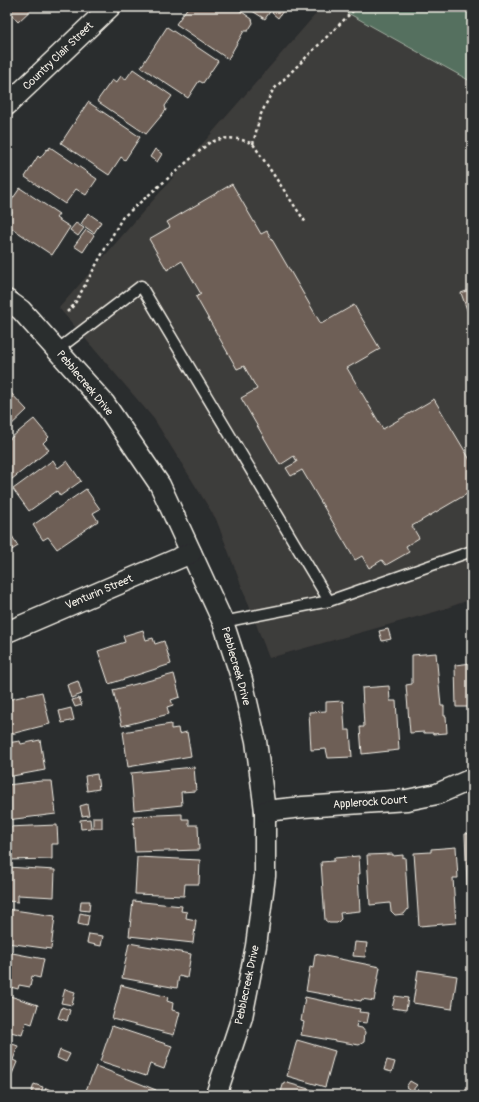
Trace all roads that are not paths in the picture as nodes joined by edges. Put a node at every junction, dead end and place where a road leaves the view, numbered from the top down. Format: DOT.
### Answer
graph roads {
  1 [pos="110,7"];
  2 [pos="7,105"];
  3 [pos="7,300"];
  4 [pos="57,350"];
  5 [pos="472,552"];
  6 [pos="191,553"];
  7 [pos="329,600"];
  8 [pos="224,622"];
  9 [pos="7,632"];
  10 [pos="472,779"];
  11 [pos="265,811"];
  12 [pos="216,1095"];
  1 -- 2 [label="street, Country Clair Street"];
  3 -- 4 [label="street, Pebblecreek Drive"];
  4 -- 6 [label="street, Pebblecreek Drive"];
  4 -- 7 [label="lane"];
  5 -- 7 [label="lane"];
  6 -- 8 [label="street, Pebblecreek Drive"];
  6 -- 9 [label="street, Venturin Street"];
  7 -- 8 [label="lane"];
  8 -- 11 [label="street, Pebblecreek Drive"];
  10 -- 11 [label="street, Applerock Court"];
  11 -- 12 [label="street, Pebblecreek Drive"];
}
